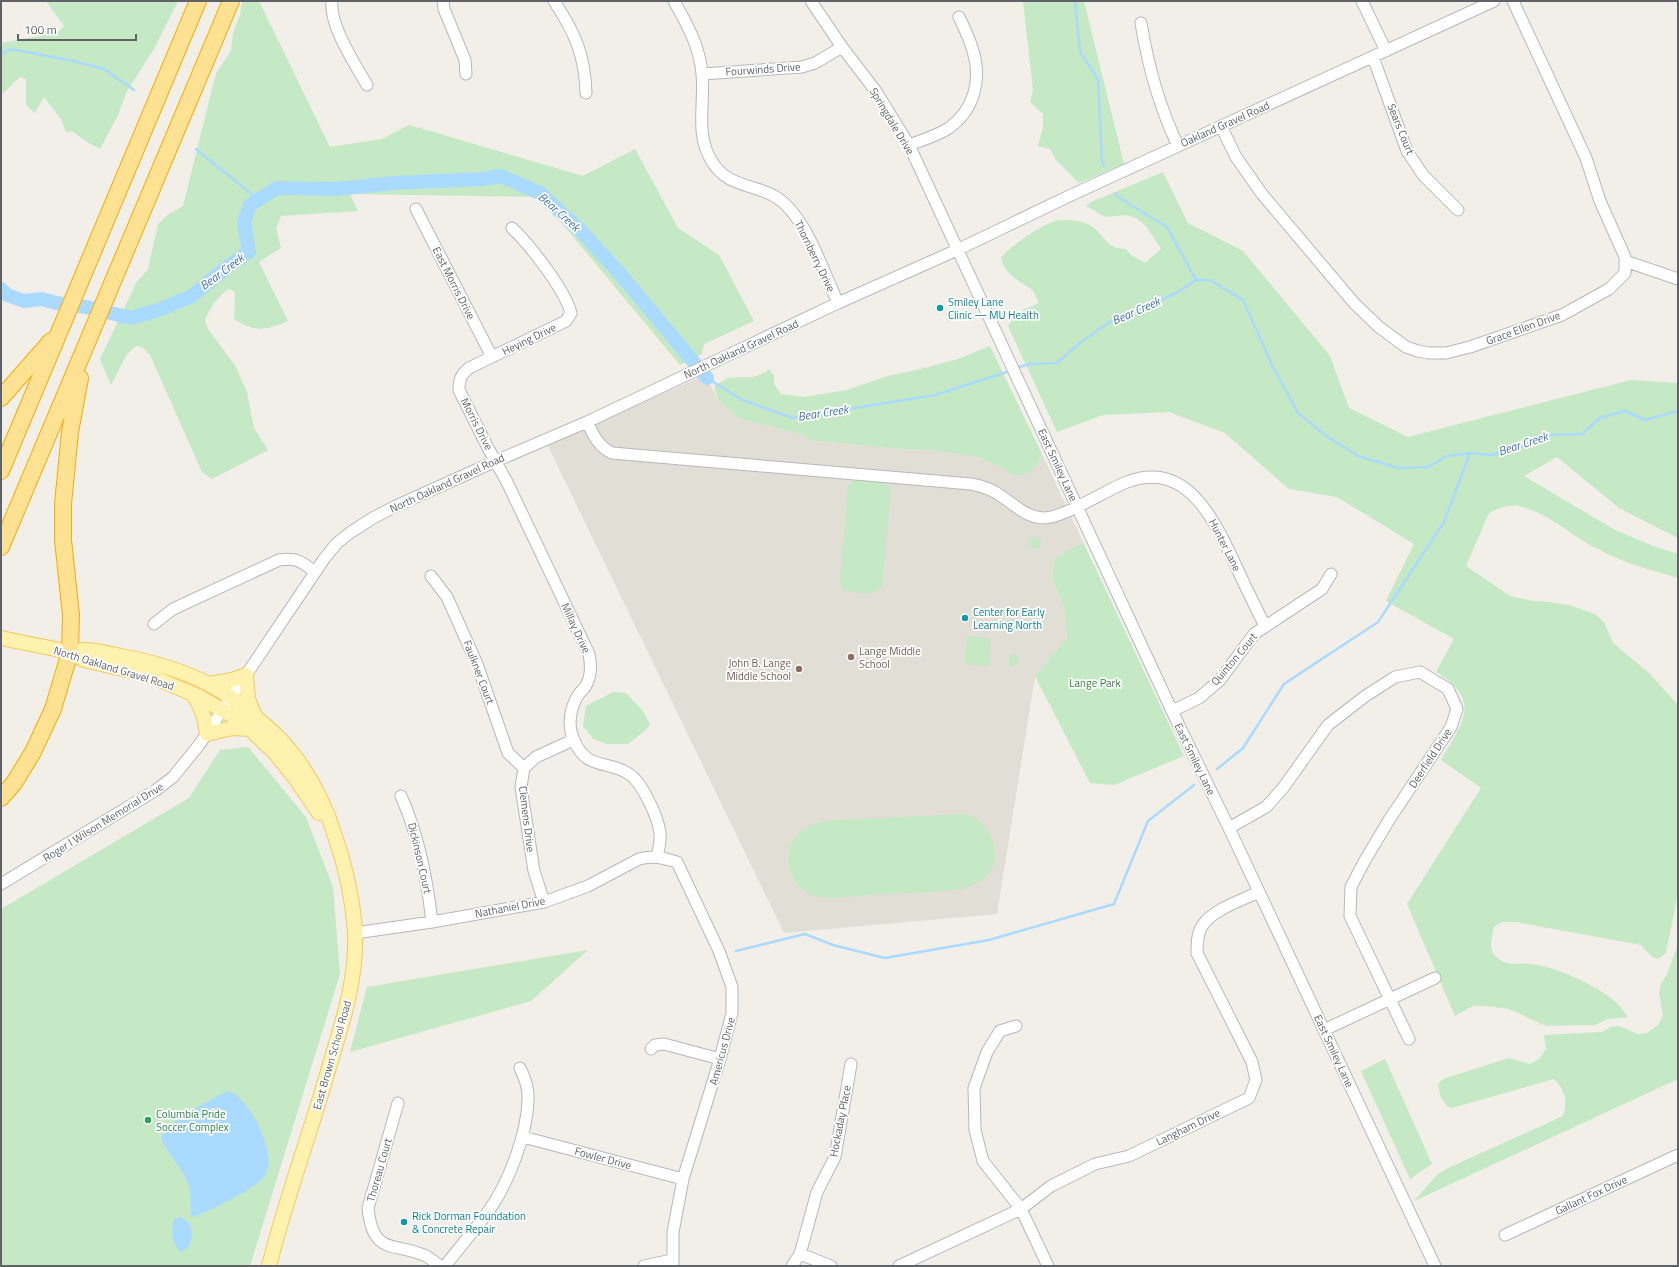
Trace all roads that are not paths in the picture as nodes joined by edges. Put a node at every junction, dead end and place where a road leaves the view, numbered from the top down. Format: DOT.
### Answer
graph roads {
  1 [pos="198,1"];
  2 [pos="231,1"];
  3 [pos="332,1"];
  4 [pos="443,1"];
  5 [pos="554,1"];
  6 [pos="674,1"];
  7 [pos="810,1"];
  8 [pos="1362,1"];
  9 [pos="1494,1"];
  10 [pos="1513,1"];
  11 [pos="960,16"];
  12 [pos="1141,23"];
  13 [pos="842,47"];
  14 [pos="1386,51"];
  15 [pos="1373,57"];
  16 [pos="466,74"];
  17 [pos="702,74"];
  18 [pos="367,85"];
  19 [pos="586,94"];
  20 [pos="1221,126"];
  21 [pos="909,146"];
  22 [pos="1178,146"];
  23 [pos="416,209"];
  24 [pos="1458,210"];
  25 [pos="512,228"];
  26 [pos="957,250"];
  27 [pos="1625,261"];
  28 [pos="1678,279"];
  29 [pos="838,303"];
  30 [pos="60,331"];
  31 [pos="87,346"];
  32 [pos="492,357"];
  33 [pos="1,398"];
  34 [pos="587,422"];
  35 [pos="496,461"];
  36 [pos="1,471"];
  37 [pos="1077,506"];
  38 [pos="1,547"];
  39 [pos="315,572"];
  40 [pos="1331,574"];
  41 [pos="431,576"];
  42 [pos="154,624"];
  43 [pos="1265,626"];
  44 [pos="1,638"];
  45 [pos="70,652"];
  46 [pos="246,674"];
  47 [pos="209,684"];
  48 [pos="193,694"];
  49 [pos="231,697"];
  50 [pos="223,709"];
  51 [pos="1172,711"];
  52 [pos="252,723"];
  53 [pos="207,734"];
  54 [pos="573,740"];
  55 [pos="524,768"];
  56 [pos="402,796"];
  57 [pos="1,798"];
  58 [pos="1229,828"];
  59 [pos="657,857"];
  60 [pos="1,884"];
  61 [pos="1259,892"];
  62 [pos="544,902"];
  63 [pos="432,922"];
  64 [pos="355,933"];
  65 [pos="1434,978"];
  66 [pos="1389,999"];
  67 [pos="1016,1026"];
  68 [pos="1324,1030"];
  69 [pos="1409,1039"];
  70 [pos="651,1049"];
  71 [pos="720,1059"];
  72 [pos="850,1064"];
  73 [pos="520,1068"];
  74 [pos="398,1102"];
  75 [pos="523,1137"];
  76 [pos="1678,1155"];
  77 [pos="683,1179"];
  78 [pos="1021,1209"];
  79 [pos="1505,1235"];
  80 [pos="800,1254"];
  81 [pos="673,1263"];
  82 [pos="269,1266"];
  83 [pos="440,1266"];
  84 [pos="445,1266"];
  85 [pos="644,1266"];
  86 [pos="792,1266"];
  87 [pos="832,1266"];
  88 [pos="899,1266"];
  89 [pos="1048,1266"];
  90 [pos="1435,1266"];
  1 -- 30 [label="highway"];
  2 -- 31 [label="highway"];
  3 -- 18 [label="street"];
  4 -- 16 [label="street"];
  5 -- 19 [label="street"];
  6 -- 17 [label="street, Thornberry Drive"];
  7 -- 13 [label="street, Springdale Drive"];
  8 -- 14 [label="street"];
  9 -- 14 [label="street, Oakland Gravel Road"];
  10 -- 27 [label="street"];
  11 -- 21 [label="street"];
  12 -- 22 [label="street"];
  13 -- 17 [label="street, Fourwinds Drive"];
  13 -- 21 [label="street, Springdale Drive"];
  14 -- 15 [label="street, Oakland Gravel Road"];
  15 -- 20 [label="street, Oakland Gravel Road"];
  15 -- 24 [label="street, Sears Court"];
  17 -- 29 [label="street, Thornberry Drive"];
  20 -- 22 [label="street, Oakland Gravel Road"];
  20 -- 27 [label="street, Grace Ellen Drive"];
  21 -- 26 [label="street, Springdale Drive"];
  22 -- 26 [label="street, Oakland Gravel Road"];
  23 -- 32 [label="street, East Morris Drive"];
  25 -- 32 [label="street, Heying Drive"];
  26 -- 29 [label="street, North Oakland Gravel Road"];
  26 -- 37 [label="street, East Smiley Lane"];
  27 -- 28 [label="street"];
  29 -- 34 [label="street, North Oakland Gravel Road"];
  30 -- 33 [label="highway"];
  30 -- 36 [label="highway"];
  31 -- 38 [label="highway"];
  31 -- 45 [label="highway"];
  32 -- 35 [label="street, Morris Drive"];
  34 -- 35 [label="street, North Oakland Gravel Road"];
  34 -- 37 [label="street, Hunter Lane"];
  35 -- 39 [label="street, North Oakland Gravel Road"];
  35 -- 54 [label="street, Millay Drive"];
  37 -- 43 [label="street, Hunter Lane"];
  37 -- 51 [label="street, East Smiley Lane"];
  39 -- 42 [label="street"];
  39 -- 46 [label="street, North Oakland Gravel Road"];
  40 -- 43 [label="street, Quinton Court"];
  41 -- 55 [label="street, Faulkner Court"];
  43 -- 51 [label="street, Quinton Court"];
  44 -- 45 [label="main road, North Oakland Gravel Road"];
  45 -- 47 [label="main road, East Brown School Road"];
  45 -- 48 [label="main road, North Oakland Gravel Road"];
  45 -- 57 [label="highway"];
  46 -- 47 [label="main road"];
  46 -- 49 [label="street, North Oakland Gravel Road"];
  46 -- 52 [label="main road"];
  47 -- 49 [label="main road, East Brown School Road"];
  48 -- 50 [label="main road, North Oakland Gravel Road"];
  48 -- 53 [label="main road"];
  49 -- 50 [label="street, North Oakland Gravel Road"];
  49 -- 52 [label="main road, East Brown School Road"];
  50 -- 52 [label="main road, East Brown School Road"];
  50 -- 53 [label="street, Roger I Wilson Memorial Drive"];
  51 -- 58 [label="street, East Smiley Lane"];
  52 -- 53 [label="main road"];
  52 -- 64 [label="main road, East Brown School Road"];
  53 -- 60 [label="street, Roger I Wilson Memorial Drive"];
  54 -- 55 [label="street"];
  54 -- 59 [label="street, Millay Drive"];
  55 -- 62 [label="street, Clemens Drive"];
  56 -- 63 [label="street, Dickinson Court"];
  58 -- 61 [label="street, East Smiley Lane"];
  58 -- 66 [label="street, Deerfield Drive"];
  59 -- 62 [label="street, Nathaniel Drive"];
  59 -- 71 [label="street, Americus Drive"];
  61 -- 68 [label="street, East Smiley Lane"];
  61 -- 78 [label="street, Langham Drive"];
  62 -- 63 [label="street, Nathaniel Drive"];
  63 -- 64 [label="street, Nathaniel Drive"];
  64 -- 82 [label="main road, East Brown School Road"];
  65 -- 66 [label="street"];
  66 -- 68 [label="street"];
  66 -- 69 [label="street, Deerfield Drive"];
  67 -- 78 [label="street"];
  68 -- 90 [label="street, East Smiley Lane"];
  70 -- 71 [label="street"];
  71 -- 77 [label="street, Americus Drive"];
  72 -- 80 [label="street, Hockaday Place"];
  73 -- 75 [label="street"];
  74 -- 83 [label="street, Thoreau Court"];
  75 -- 77 [label="street, Fowler Drive"];
  75 -- 84 [label="street"];
  76 -- 79 [label="street, Gallant Fox Drive"];
  77 -- 81 [label="street, Americus Drive"];
  78 -- 88 [label="street, Langham Drive"];
  78 -- 89 [label="street"];
  80 -- 86 [label="street, Hockaday Place"];
  80 -- 87 [label="street"];
  81 -- 85 [label="street"];
}
